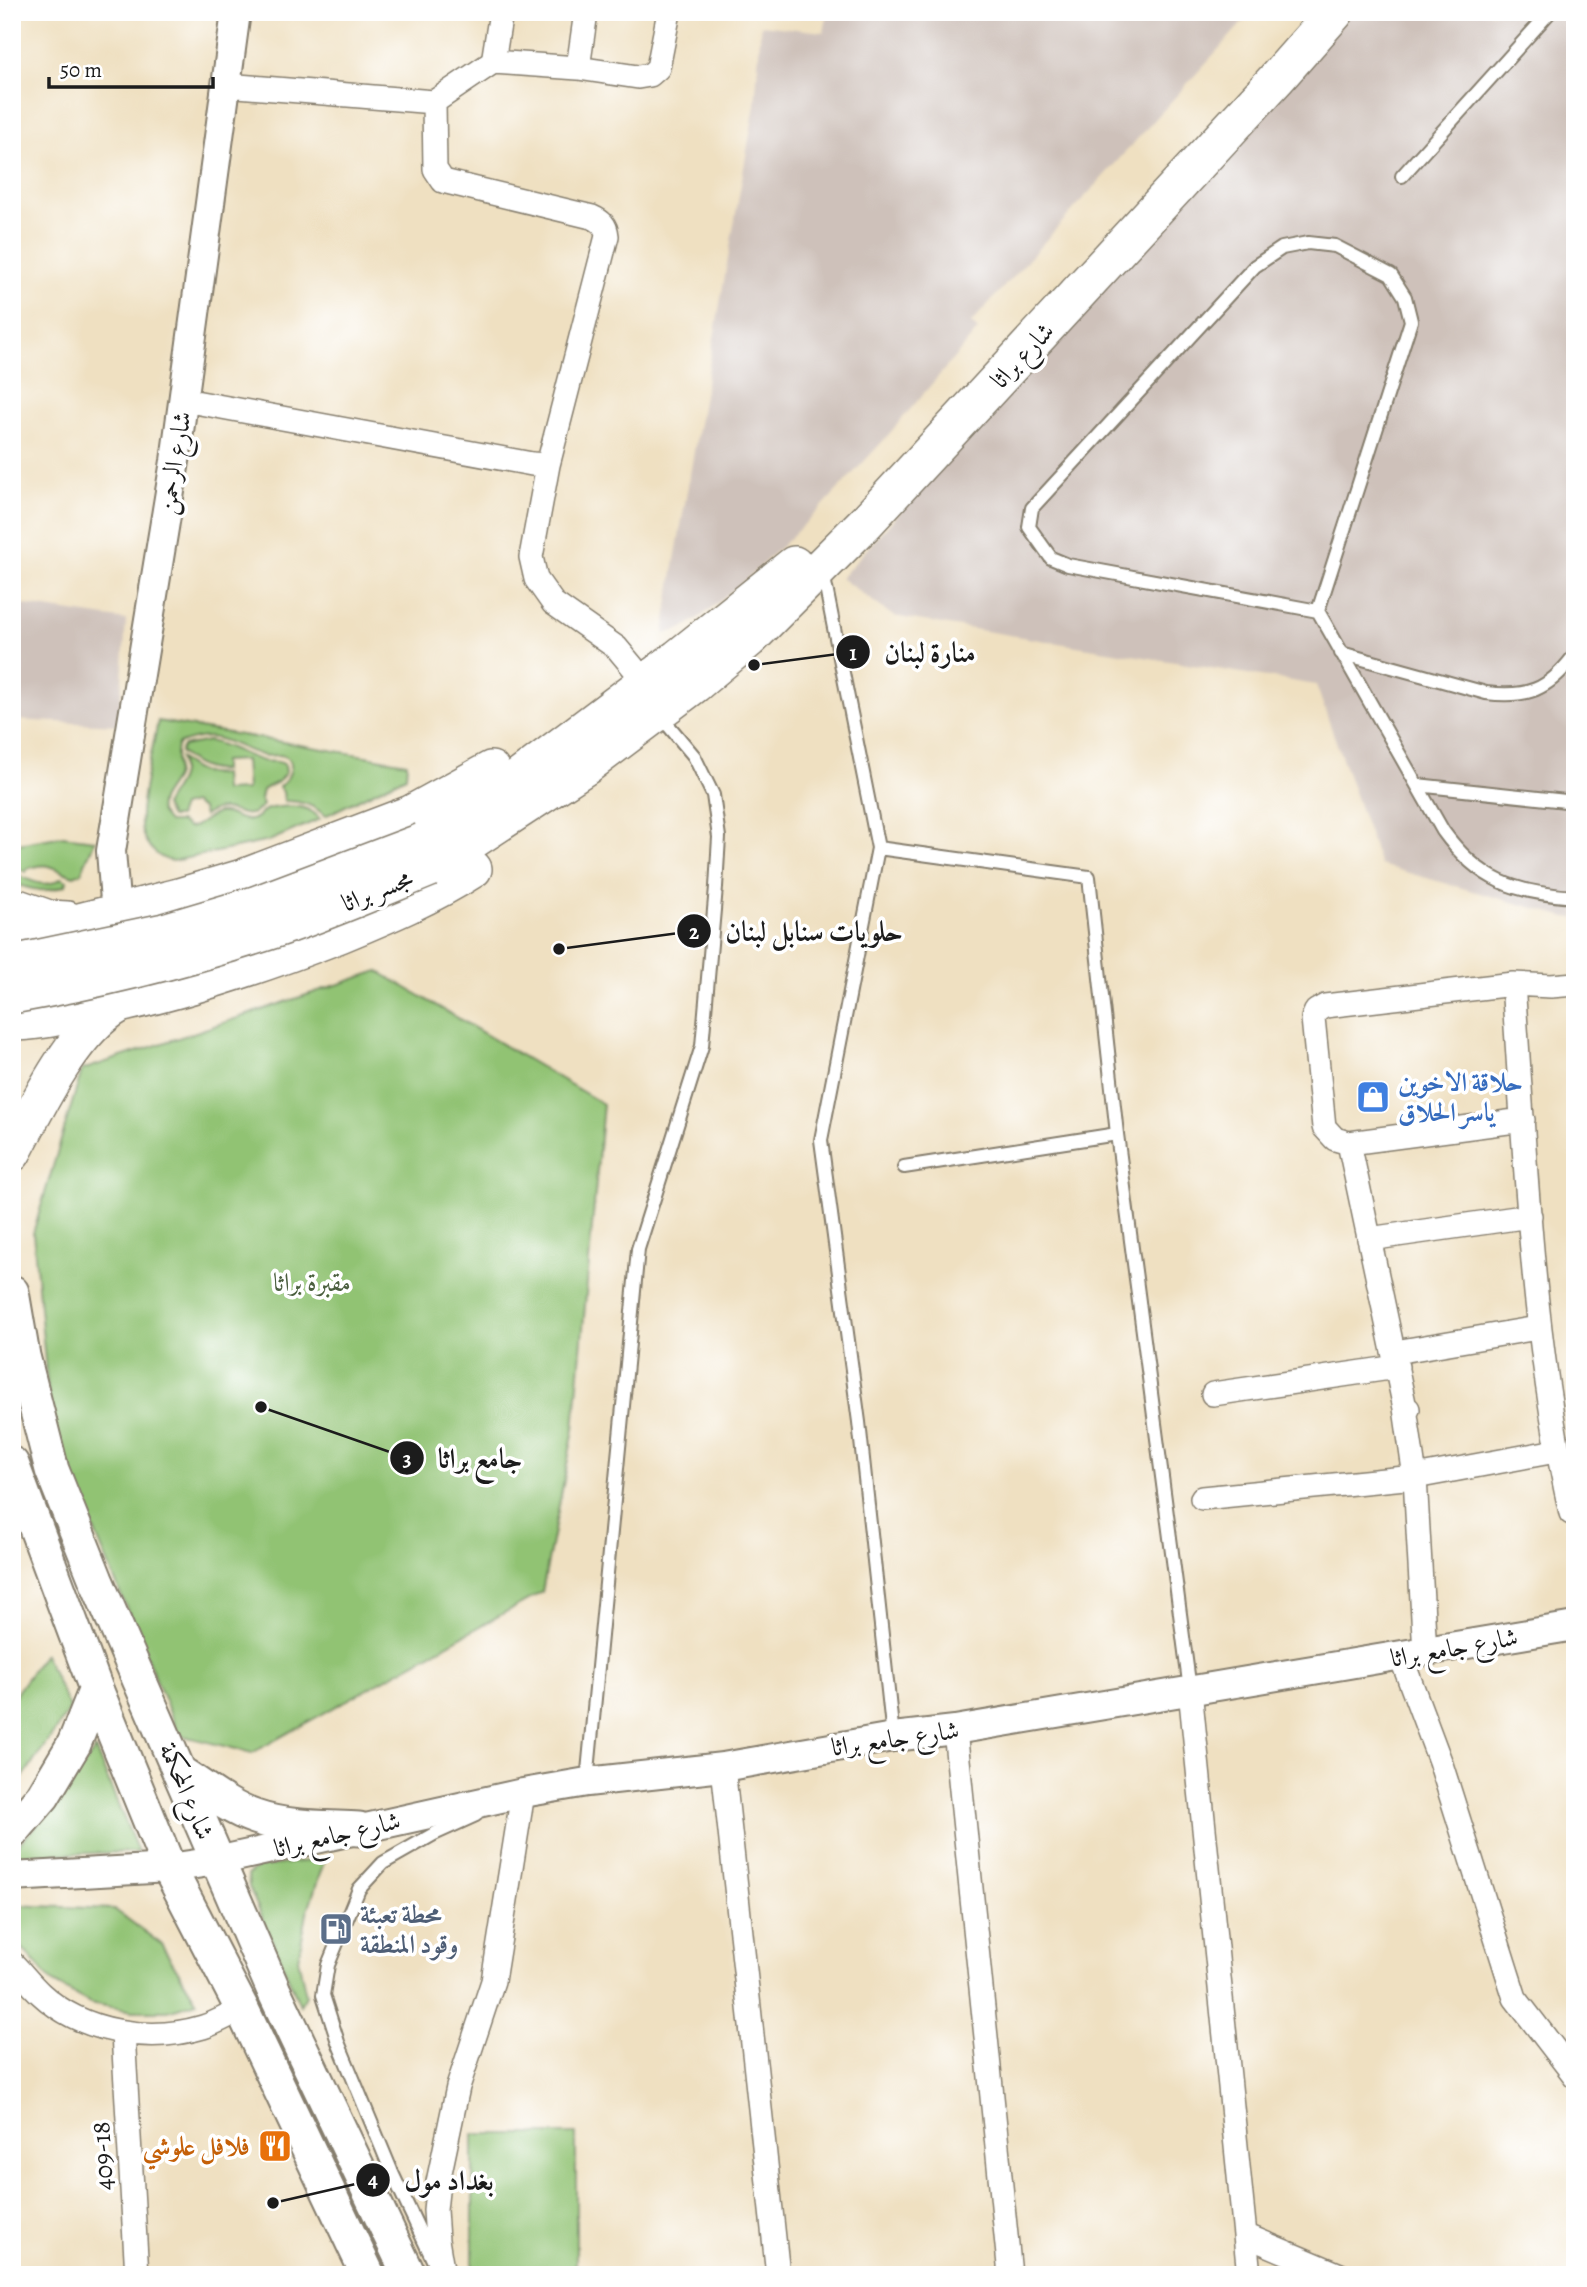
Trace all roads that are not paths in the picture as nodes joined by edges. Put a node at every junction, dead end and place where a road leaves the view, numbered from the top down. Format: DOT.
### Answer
graph roads {
  1 [pos="236,12"];
  2 [pos="501,12"];
  3 [pos="586,12"];
  4 [pos="669,12"];
  5 [pos="1311,12"];
  6 [pos="1335,12"];
  7 [pos="1550,12"];
  8 [pos="493,62"];
  9 [pos="578,68"];
  10 [pos="226,85"];
  11 [pos="434,102"];
  12 [pos="1402,176"];
  13 [pos="184,400"];
  14 [pos="548,466"];
  15 [pos="822,568"];
  16 [pos="1318,611"];
  17 [pos="739,628"];
  18 [pos="1341,653"];
  19 [pos="1573,657"];
  20 [pos="686,671"];
  21 [pos="637,672"];
  22 [pos="668,725"];
  23 [pos="1417,785"];
  24 [pos="1575,802"];
  25 [pos="878,848"];
  26 [pos="426,855"];
  27 [pos="1575,897"];
  28 [pos="12,906"];
  29 [pos="100,917"];
  30 [pos="12,939"];
  31 [pos="12,964"];
  32 [pos="1513,984"];
  33 [pos="1575,984"];
  34 [pos="12,995"];
  35 [pos="126,1002"];
  36 [pos="12,1021"];
  37 [pos="1523,1120"];
  38 [pos="1117,1134"];
  39 [pos="1349,1143"];
  40 [pos="12,1153"];
  41 [pos="904,1167"];
  42 [pos="1530,1216"];
  43 [pos="1369,1239"];
  44 [pos="12,1292"];
  45 [pos="1538,1328"];
  46 [pos="1396,1360"];
  47 [pos="1213,1394"];
  48 [pos="1556,1451"];
  49 [pos="12,1464"];
  50 [pos="1415,1477"];
  51 [pos="1202,1498"];
  52 [pos="1575,1512"];
  53 [pos="1575,1626"];
  54 [pos="1413,1655"];
  55 [pos="96,1689"];
  56 [pos="1190,1690"];
  57 [pos="955,1730"];
  58 [pos="893,1737"];
  59 [pos="723,1766"];
  60 [pos="179,1772"];
  61 [pos="587,1782"];
  62 [pos="523,1793"];
  63 [pos="359,1829"];
  64 [pos="12,1832"];
  65 [pos="218,1861"];
  66 [pos="169,1868"];
  67 [pos="12,1877"];
  68 [pos="12,1963"];
  69 [pos="242,2009"];
  70 [pos="123,2034"];
  71 [pos="1575,2076"];
  72 [pos="1245,2235"];
  73 [pos="138,2275"];
  74 [pos="368,2275"];
  75 [pos="408,2275"];
  76 [pos="441,2275"];
  77 [pos="778,2275"];
  78 [pos="1010,2275"];
  79 [pos="1249,2275"];
  80 [pos="1340,2275"];
  1 -- 10 [label="street, شارع الرحمن"];
  2 -- 8 [label="street"];
  3 -- 9 [label="street"];
  4 -- 9 [label="street"];
  5 -- 17 [label="main road, شارع براثا"];
  6 -- 15 [label="main road, شارع براثا"];
  7 -- 12 [label="lane"];
  8 -- 9 [label="street"];
  8 -- 11 [label="street"];
  10 -- 11 [label="street"];
  10 -- 13 [label="street, شارع الرحمن"];
  11 -- 14 [label="street"];
  13 -- 14 [label="street"];
  13 -- 29 [label="street, شارع الرحمن"];
  14 -- 21 [label="street"];
  15 -- 17 [label="main road, شارع براثا"];
  15 -- 25 [label="lane"];
  16 -- 16 [label="lane"];
  16 -- 18 [label="lane"];
  17 -- 20 [label="main road, شارع براثا"];
  17 -- 21 [label="main road"];
  17 -- 22 [label="main road"];
  18 -- 19 [label="lane"];
  18 -- 23 [label="lane"];
  20 -- 26 [label="main road, مجسر براثا"];
  21 -- 29 [label="main road"];
  22 -- 35 [label="main road"];
  22 -- 61 [label="lane"];
  23 -- 24 [label="lane"];
  23 -- 27 [label="lane"];
  25 -- 38 [label="lane"];
  25 -- 58 [label="lane"];
  26 -- 31 [label="main road, مجسر براثا, bridge"];
  26 -- 34 [label="main road, مجسر براثا, bridge"];
  28 -- 29 [label="main road"];
  29 -- 30 [label="main road"];
  29 -- 35 [label="main road"];
  32 -- 33 [label="street"];
  32 -- 37 [label="street"];
  32 -- 39 [label="street"];
  35 -- 36 [label="main road"];
  35 -- 40 [label="main road"];
  37 -- 39 [label="street"];
  37 -- 42 [label="street"];
  38 -- 41 [label="lane"];
  38 -- 56 [label="lane"];
  39 -- 43 [label="street"];
  42 -- 43 [label="street"];
  42 -- 45 [label="street"];
  43 -- 46 [label="street"];
  44 -- 60 [label="main road, شارع المحكمة"];
  45 -- 46 [label="street"];
  45 -- 48 [label="street"];
  46 -- 47 [label="street"];
  46 -- 50 [label="street"];
  48 -- 50 [label="street"];
  48 -- 52 [label="street"];
  49 -- 55 [label="main road, شارع المحكمة"];
  50 -- 51 [label="street"];
  50 -- 54 [label="street"];
  53 -- 54 [label="street, شارع جامع براثا"];
  54 -- 56 [label="street, شارع جامع براثا"];
  54 -- 71 [label="street"];
  55 -- 64 [label="main road"];
  55 -- 66 [label="main road, شارع المحكمة"];
  56 -- 57 [label="street, شارع جامع براثا"];
  56 -- 72 [label="street"];
  57 -- 58 [label="street, شارع جامع براثا"];
  57 -- 78 [label="street"];
  58 -- 59 [label="street, شارع جامع براثا"];
  59 -- 61 [label="street, شارع جامع براثا"];
  59 -- 77 [label="street"];
  60 -- 63 [label="main road"];
  60 -- 65 [label="main road, شارع المحكمة"];
  61 -- 62 [label="street, شارع جامع براثا"];
  62 -- 63 [label="street, شارع جامع براثا"];
  62 -- 76 [label="street"];
  62 -- 76 [label="lane"];
  63 -- 65 [label="street, شارع جامع براثا"];
  65 -- 66 [label="street, شارع جامع براثا"];
  65 -- 75 [label="main road, شارع المحكمة"];
  66 -- 67 [label="street, شارع جامع براثا"];
  66 -- 69 [label="main road, شارع المحكمة"];
  68 -- 70 [label="street"];
  69 -- 70 [label="street"];
  69 -- 74 [label="main road, شارع المحكمة"];
  70 -- 73 [label="street, 409-18"];
  72 -- 79 [label="street"];
  72 -- 80 [label="street"];
}
